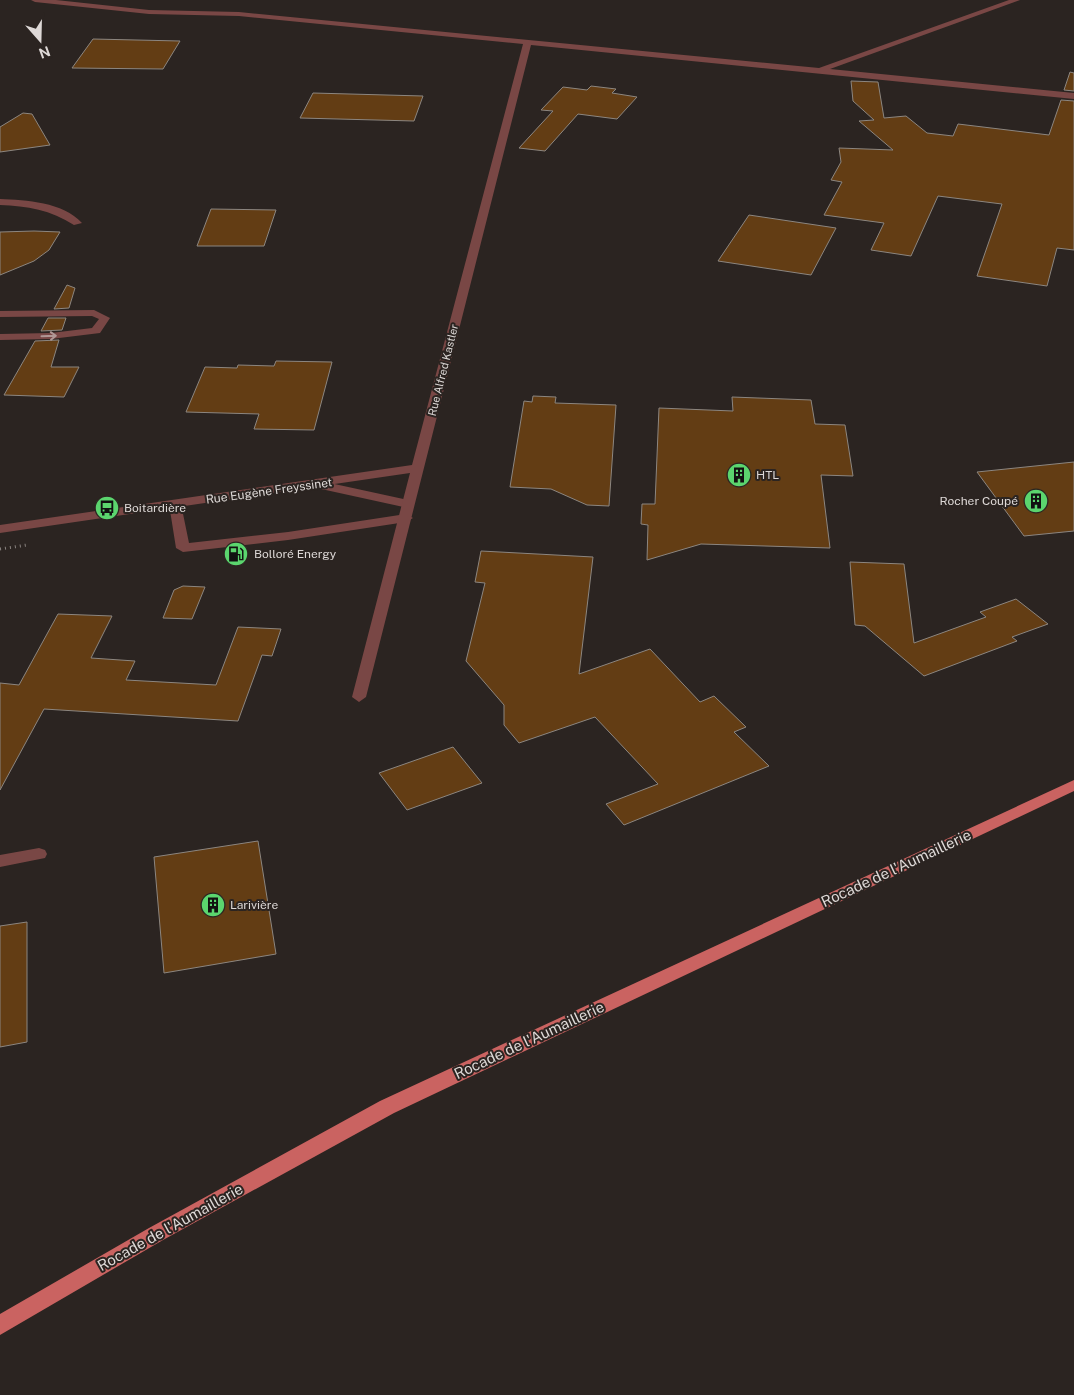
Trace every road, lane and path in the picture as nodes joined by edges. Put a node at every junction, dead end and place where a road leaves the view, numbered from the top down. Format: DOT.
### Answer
graph roads {
  1 [pos="35,0"];
  2 [pos="1016,0"];
  3 [pos="528,43"];
  4 [pos="819,71"];
  5 [pos="1074,96"];
  6 [pos="0,202"];
  7 [pos="77,223"];
  8 [pos="0,314"];
  9 [pos="0,337"];
  10 [pos="418,468"];
  11 [pos="316,484"];
  12 [pos="175,504"];
  13 [pos="407,511"];
  14 [pos="0,530"];
  15 [pos="359,698"];
  16 [pos="1074,785"];
  17 [pos="39,854"];
  18 [pos="0,861"];
  19 [pos="0,1325"];
  1 -- 3 [label="street"];
  2 -- 4 [label="street"];
  3 -- 4 [label="street"];
  3 -- 10 [label="street, Rue Alfred Kastler"];
  4 -- 5 [label="street"];
  6 -- 7 [label="street"];
  9 -- 8 [label="street, one-way"];
  10 -- 11 [label="street, Rue Eugène Freyssinet"];
  10 -- 13 [label="street, Rue Alfred Kastler"];
  11 -- 12 [label="street, Rue Eugène Freyssinet"];
  11 -- 13 [label="street"];
  12 -- 13 [label="street"];
  12 -- 14 [label="street, Rue Eugène Freyssinet"];
  13 -- 15 [label="street, Rue Alfred Kastler"];
  16 -- 19 [label="main road, Rocade de l'Aumaillerie"];
  17 -- 18 [label="street"];
}
